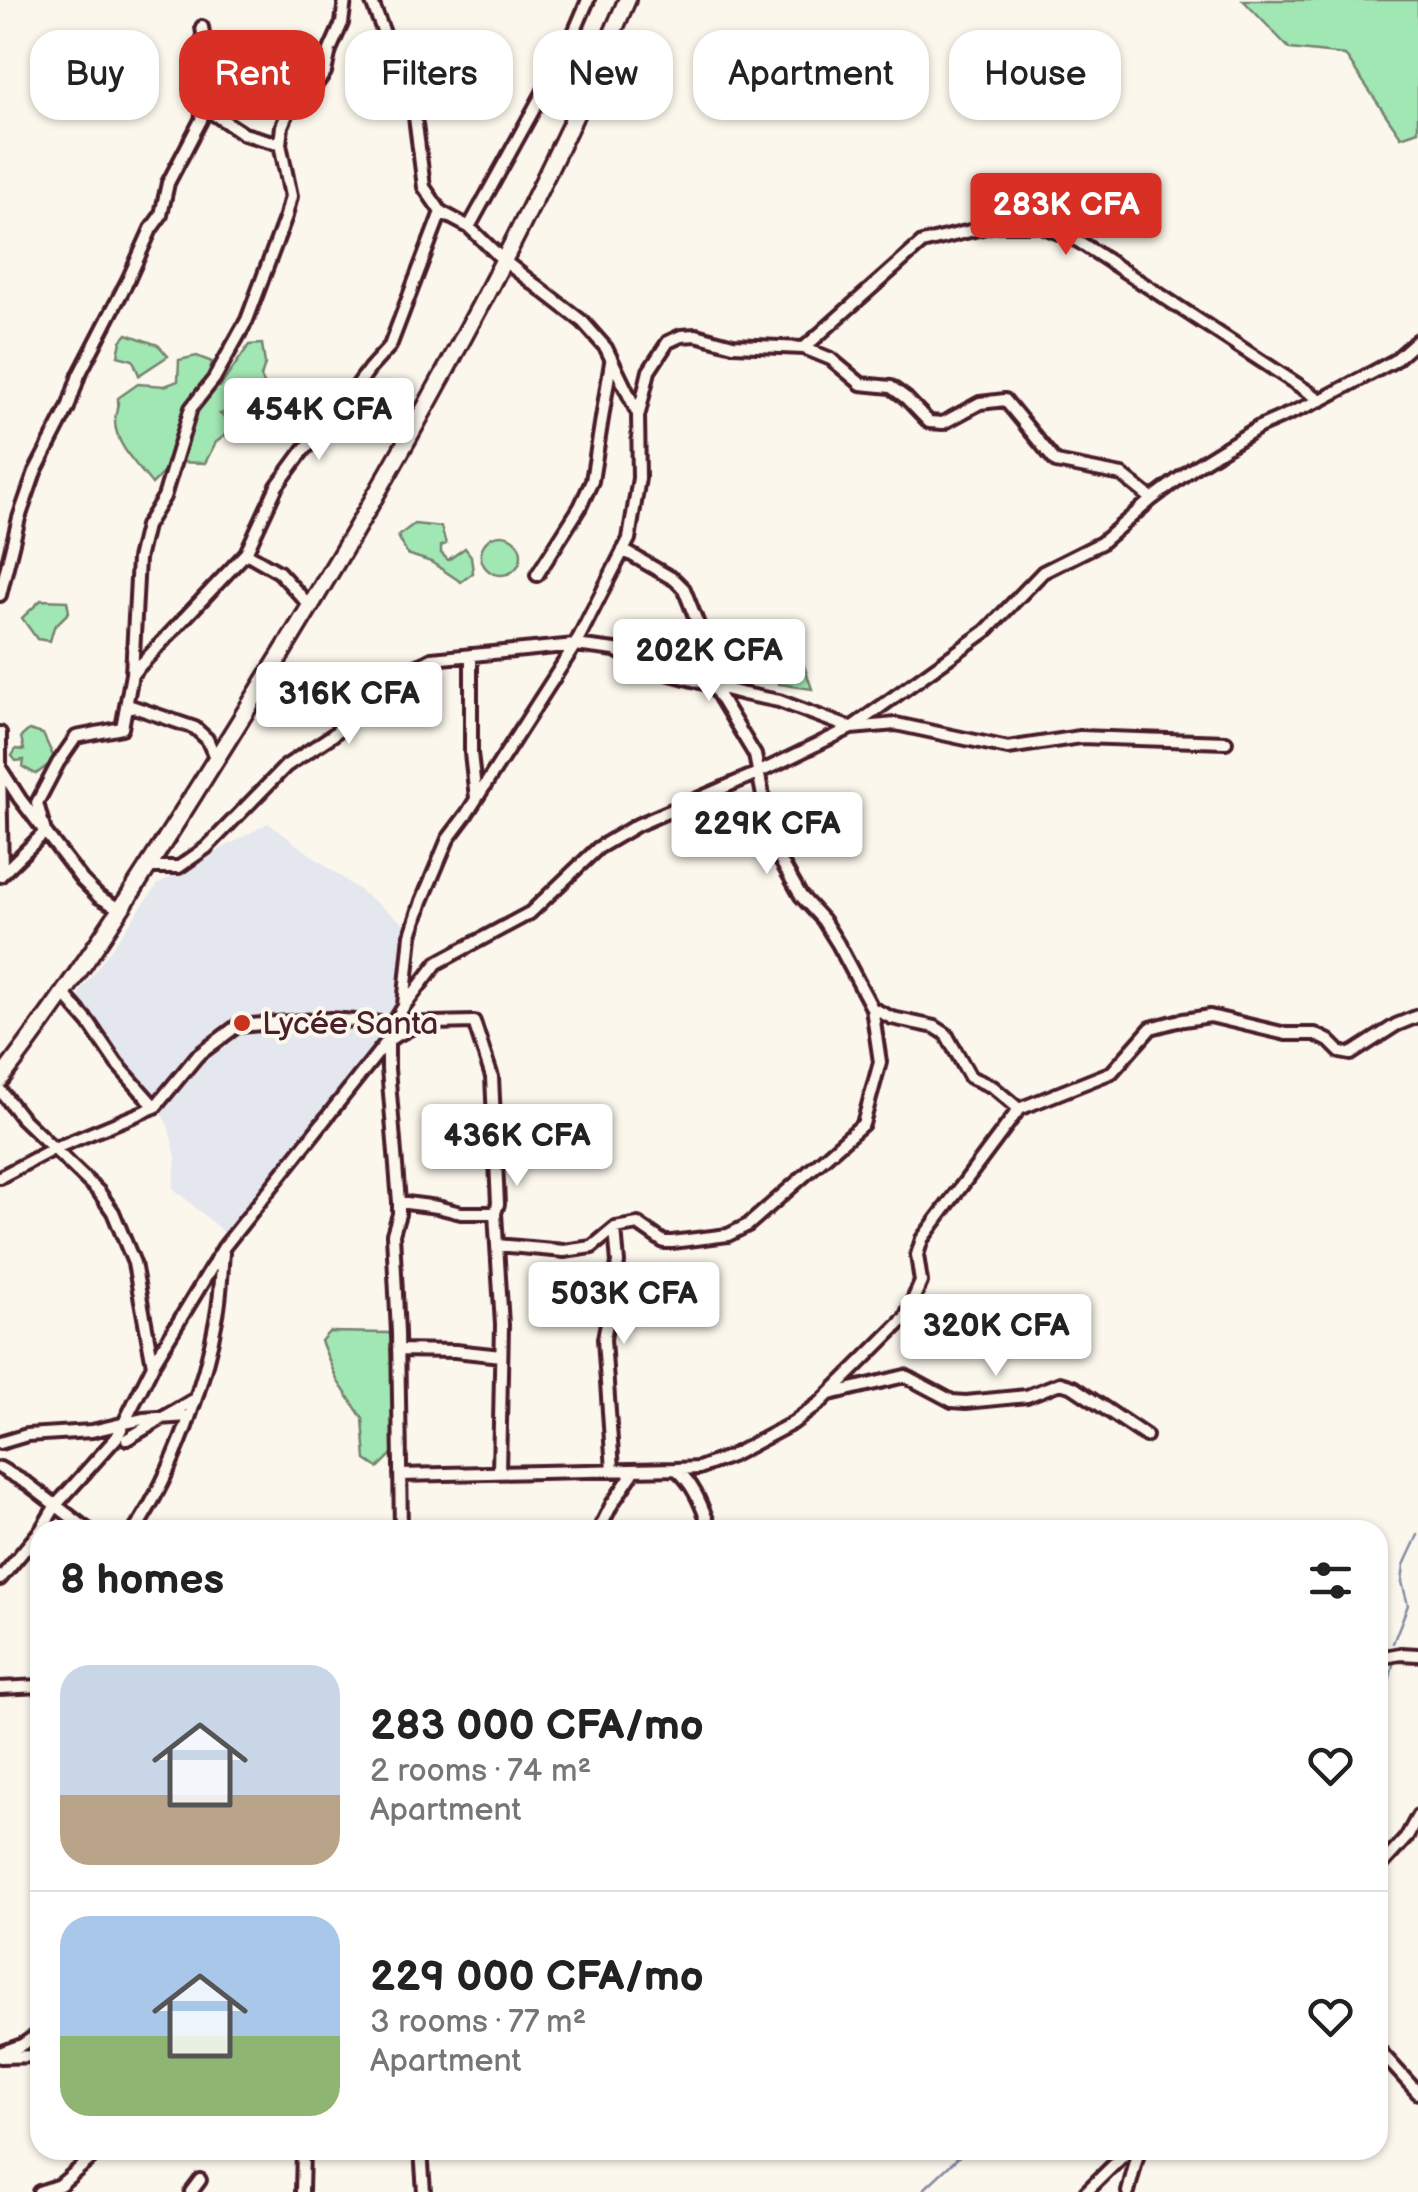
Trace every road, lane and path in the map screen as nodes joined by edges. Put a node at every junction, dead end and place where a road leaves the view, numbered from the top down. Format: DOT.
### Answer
graph roads {
  1 [pos="345,0"];
  2 [pos="372,0"];
  3 [pos="588,0"];
  4 [pos="627,0"];
  5 [pos="202,27"];
  6 [pos="202,30"];
  7 [pos="201,120"];
  8 [pos="223,120"];
  9 [pos="280,144"];
  10 [pos="440,212"];
  11 [pos="469,227"];
  12 [pos="503,260"];
  13 [pos="1418,340"];
  14 [pos="804,348"];
  15 [pos="612,360"];
  16 [pos="1321,400"];
  17 [pos="638,414"];
  18 [pos="1152,499"];
  19 [pos="623,550"];
  20 [pos="246,553"];
  21 [pos="537,575"];
  22 [pos="0,596"];
  23 [pos="311,607"];
  24 [pos="575,645"];
  25 [pos="471,655"];
  26 [pos="132,674"];
  27 [pos="712,684"];
  28 [pos="128,706"];
  29 [pos="852,728"];
  30 [pos="0,733"];
  31 [pos="1226,742"];
  32 [pos="216,759"];
  33 [pos="0,768"];
  34 [pos="760,772"];
  35 [pos="476,800"];
  36 [pos="45,832"];
  37 [pos="148,867"];
  38 [pos="1,874"];
  39 [pos="120,909"];
  40 [pos="62,993"];
  41 [pos="404,1006"];
  42 [pos="872,1008"];
  43 [pos="1418,1016"];
  44 [pos="422,1022"];
  45 [pos="393,1024"];
  46 [pos="388,1040"];
  47 [pos="0,1080"];
  48 [pos="0,1090"];
  49 [pos="155,1107"];
  50 [pos="1020,1110"];
  51 [pos="52,1149"];
  52 [pos="0,1177"];
  53 [pos="399,1202"];
  54 [pos="495,1213"];
  55 [pos="615,1228"];
  56 [pos="497,1245"];
  57 [pos="224,1247"];
  58 [pos="398,1350"];
  59 [pos="502,1356"];
  60 [pos="153,1364"];
  61 [pos="830,1394"];
  62 [pos="196,1398"];
  63 [pos="190,1416"];
  64 [pos="164,1418"];
  65 [pos="126,1422"];
  66 [pos="1146,1436"];
  67 [pos="127,1439"];
  68 [pos="0,1443"];
  69 [pos="0,1468"];
  70 [pos="676,1469"];
  71 [pos="613,1470"];
  72 [pos="635,1470"];
  73 [pos="499,1472"];
  74 [pos="400,1475"];
  75 [pos="56,1505"];
  76 [pos="609,1512"];
  77 [pos="46,1520"];
  78 [pos="75,1520"];
  79 [pos="141,1520"];
  80 [pos="402,1520"];
  81 [pos="605,1520"];
  82 [pos="609,1520"];
  83 [pos="707,1520"];
  84 [pos="30,1542"];
  85 [pos="0,1579"];
  86 [pos="1418,1655"];
  87 [pos="1388,1656"];
  88 [pos="30,1686"];
  89 [pos="0,1688"];
  90 [pos="1418,1816"];
  91 [pos="1418,1840"];
  92 [pos="1393,1851"];
  93 [pos="1388,1857"];
  94 [pos="30,2039"];
  95 [pos="0,2055"];
  96 [pos="30,2056"];
  97 [pos="1388,2060"];
  98 [pos="1418,2093"];
  99 [pos="89,2160"];
  100 [pos="304,2160"];
  101 [pos="422,2160"];
  102 [pos="1119,2160"];
  103 [pos="1136,2160"];
  104 [pos="200,2180"];
  105 [pos="39,2192"];
  106 [pos="190,2192"];
  107 [pos="302,2192"];
  108 [pos="424,2192"];
  109 [pos="1086,2192"];
  110 [pos="1128,2192"];
  1 -- 9 [label="street"];
  2 -- 10 [label="street"];
  3 -- 11 [label="street"];
  4 -- 12 [label="highway"];
  5 -- 6 [label="street"];
  7 -- 22 [label="street"];
  8 -- 9 [label="street"];
  9 -- 26 [label="street"];
  10 -- 11 [label="street"];
  10 -- 20 [label="street"];
  11 -- 12 [label="street"];
  12 -- 15 [label="street"];
  12 -- 23 [label="highway"];
  13 -- 16 [label="street"];
  14 -- 16 [label="street"];
  14 -- 17 [label="street"];
  14 -- 18 [label="street"];
  15 -- 17 [label="street"];
  15 -- 21 [label="street"];
  16 -- 18 [label="street"];
  17 -- 19 [label="street"];
  18 -- 29 [label="street"];
  19 -- 24 [label="street"];
  19 -- 27 [label="street"];
  20 -- 23 [label="street"];
  20 -- 26 [label="street"];
  23 -- 32 [label="highway"];
  24 -- 25 [label="street"];
  24 -- 27 [label="street"];
  24 -- 35 [label="street"];
  25 -- 35 [label="street"];
  25 -- 37 [label="street"];
  26 -- 28 [label="street"];
  27 -- 29 [label="street"];
  27 -- 34 [label="street"];
  28 -- 32 [label="street"];
  28 -- 36 [label="street"];
  29 -- 31 [label="street"];
  29 -- 34 [label="street"];
  30 -- 36 [label="street"];
  32 -- 37 [label="highway"];
  33 -- 38 [label="street"];
  34 -- 41 [label="street"];
  34 -- 42 [label="street"];
  35 -- 41 [label="street"];
  36 -- 38 [label="street"];
  36 -- 39 [label="street"];
  37 -- 39 [label="highway"];
  39 -- 40 [label="highway"];
  40 -- 47 [label="highway"];
  40 -- 49 [label="street"];
  41 -- 45 [label="street"];
  42 -- 50 [label="street"];
  42 -- 55 [label="street"];
  43 -- 50 [label="street"];
  44 -- 45 [label="street"];
  44 -- 46 [label="street"];
  44 -- 54 [label="street"];
  45 -- 46 [label="street"];
  45 -- 49 [label="street"];
  46 -- 53 [label="street"];
  46 -- 57 [label="street"];
  48 -- 51 [label="street"];
  49 -- 51 [label="street"];
  50 -- 61 [label="street"];
  51 -- 52 [label="street"];
  51 -- 60 [label="street"];
  53 -- 54 [label="street"];
  53 -- 58 [label="street"];
  54 -- 56 [label="street"];
  55 -- 56 [label="street"];
  55 -- 71 [label="street"];
  56 -- 59 [label="street"];
  57 -- 60 [label="street"];
  57 -- 62 [label="street"];
  58 -- 59 [label="street"];
  58 -- 74 [label="street"];
  59 -- 73 [label="street"];
  60 -- 65 [label="street"];
  61 -- 66 [label="street"];
  61 -- 70 [label="street"];
  62 -- 63 [label="street"];
  62 -- 64 [label="street"];
  63 -- 64 [label="street"];
  63 -- 79 [label="street"];
  64 -- 65 [label="street"];
  64 -- 67 [label="street"];
  65 -- 68 [label="street"];
  65 -- 75 [label="street"];
  69 -- 75 [label="street"];
  70 -- 72 [label="street"];
  70 -- 83 [label="street"];
  71 -- 72 [label="street"];
  71 -- 73 [label="street"];
  72 -- 76 [label="street"];
  73 -- 74 [label="street"];
  74 -- 80 [label="street"];
  75 -- 77 [label="street"];
  75 -- 78 [label="street"];
  76 -- 81 [label="street"];
  76 -- 82 [label="street"];
  84 -- 85 [label="street"];
  86 -- 87 [label="street"];
  88 -- 89 [label="street"];
  90 -- 92 [label="street"];
  91 -- 92 [label="street"];
  92 -- 93 [label="street"];
  94 -- 95 [label="street"];
  95 -- 96 [label="street"];
  97 -- 98 [label="street"];
  99 -- 105 [label="street"];
  100 -- 107 [label="street"];
  101 -- 108 [label="street"];
  102 -- 109 [label="street"];
  103 -- 110 [label="street"];
  104 -- 106 [label="street"];
}
